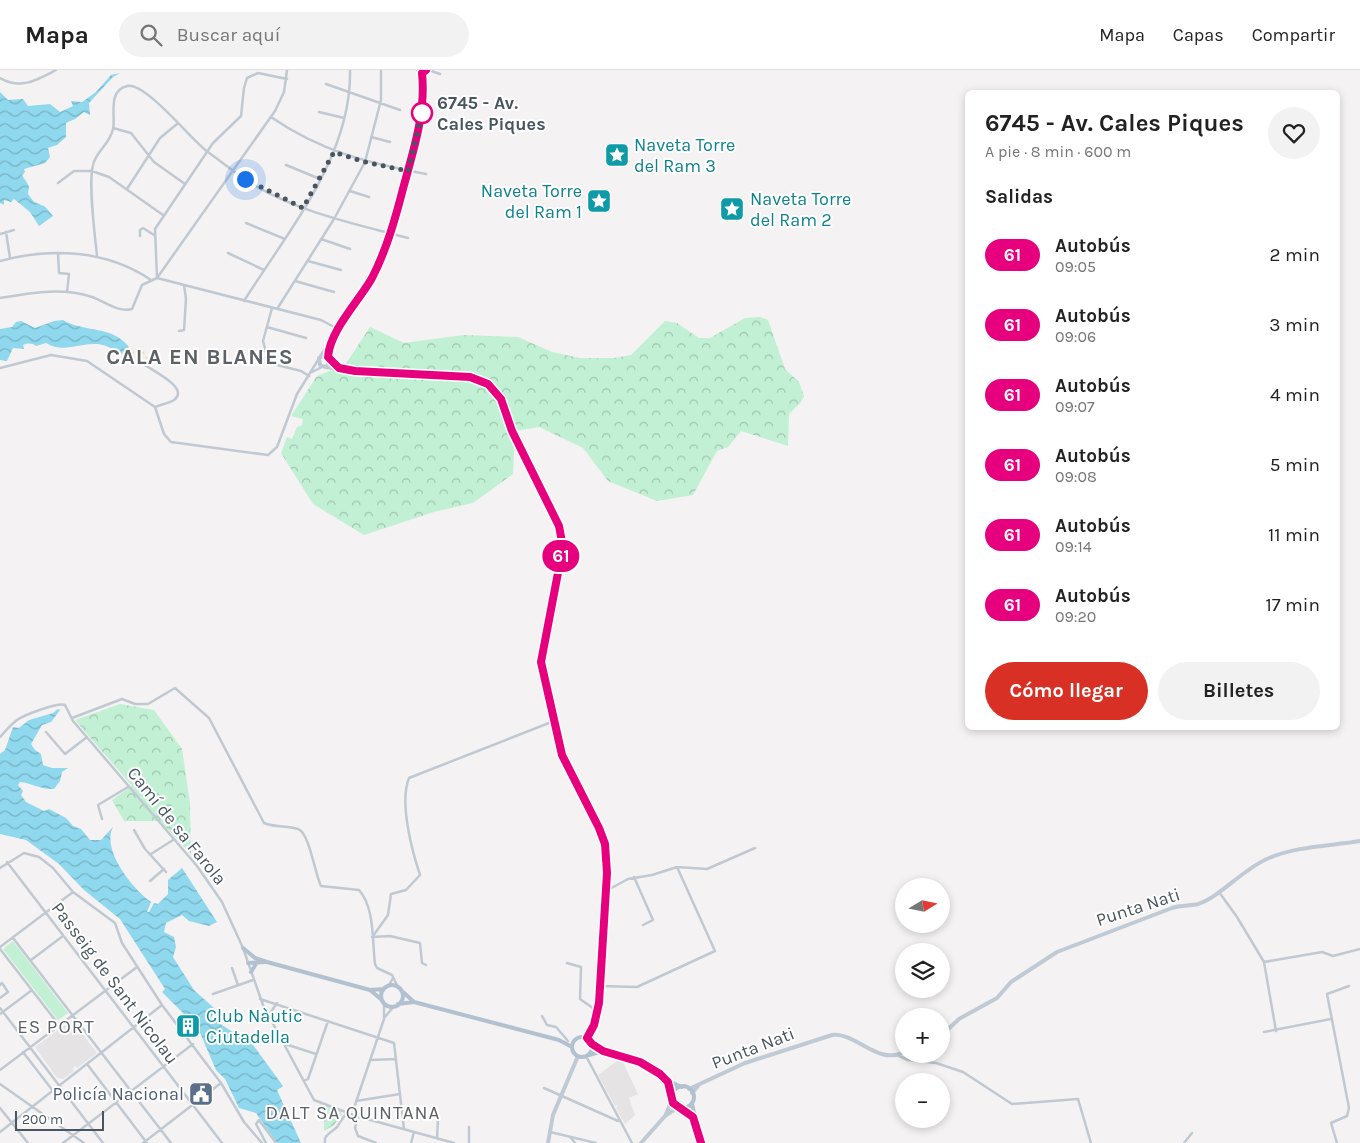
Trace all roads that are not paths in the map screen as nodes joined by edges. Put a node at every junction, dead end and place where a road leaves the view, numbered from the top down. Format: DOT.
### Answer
graph roads {
  1 [pos="56,70"];
  2 [pos="287,70"];
  3 [pos="350,70"];
  4 [pos="381,70"];
  5 [pos="424,71"];
  6 [pos="440,74"];
  7 [pos="0,78"];
  8 [pos="287,79"];
  9 [pos="326,84"];
  10 [pos="351,94"];
  11 [pos="380,104"];
  12 [pos="400,110"];
  13 [pos="319,112"];
  14 [pos="271,117"];
  15 [pos="344,118"];
  16 [pos="177,124"];
  17 [pos="113,128"];
  18 [pos="371,137"];
  19 [pos="390,142"];
  20 [pos="208,152"];
  21 [pos="334,152"];
  22 [pos="148,154"];
  23 [pos="365,162"];
  24 [pos="286,165"];
  25 [pos="233,170"];
  26 [pos="92,171"];
  27 [pos="408,171"];
  28 [pos="426,174"];
  29 [pos="320,179"];
  30 [pos="58,183"];
  31 [pos="185,184"];
  32 [pos="127,188"];
  33 [pos="350,191"];
  34 [pos="369,197"];
  35 [pos="303,208"];
  36 [pos="163,215"];
  37 [pos="334,218"];
  38 [pos="246,223"];
  39 [pos="14,230"];
  40 [pos="6,232"];
  41 [pos="390,233"];
  42 [pos="0,234"];
  43 [pos="154,235"];
  44 [pos="140,236"];
  45 [pos="408,238"];
  46 [pos="285,239"];
  47 [pos="321,239"];
  48 [pos="350,249"];
  49 [pos="58,253"];
  50 [pos="228,253"];
  51 [pos="97,256"];
  52 [pos="10,258"];
  53 [pos="0,261"];
  54 [pos="308,261"];
  55 [pos="264,270"];
  56 [pos="341,270"];
  57 [pos="142,274"];
  58 [pos="157,278"];
  59 [pos="151,280"];
  60 [pos="295,281"];
  61 [pos="142,285"];
  62 [pos="184,285"];
  63 [pos="67,292"];
  64 [pos="334,292"];
  65 [pos="0,298"];
  66 [pos="244,301"];
  67 [pos="272,308"];
  68 [pos="277,309"];
  69 [pos="267,327"];
  70 [pos="339,329"];
  71 [pos="179,331"];
  72 [pos="306,338"];
  73 [pos="332,341"];
  74 [pos="319,358"];
  75 [pos="328,358"];
  76 [pos="145,365"];
  77 [pos="324,367"];
  78 [pos="0,368"];
  79 [pos="339,368"];
  80 [pos="310,375"];
  81 [pos="155,407"];
  82 [pos="72,718"];
  83 [pos="554,722"];
  84 [pos="46,732"];
  85 [pos="87,737"];
  86 [pos="0,738"];
  87 [pos="128,787"];
  88 [pos="102,819"];
  89 [pos="134,830"];
  90 [pos="172,840"];
  91 [pos="1360,841"];
  92 [pos="755,848"];
  93 [pos="151,854"];
  94 [pos="7,862"];
  95 [pos="677,867"];
  96 [pos="0,868"];
  97 [pos="634,877"];
  98 [pos="150,881"];
  99 [pos="606,891"];
  100 [pos="1218,891"];
  101 [pos="73,892"];
  102 [pos="45,913"];
  103 [pos="643,925"];
  104 [pos="63,936"];
  105 [pos="372,937"];
  106 [pos="13,938"];
  107 [pos="0,948"];
  108 [pos="243,948"];
  109 [pos="1360,949"];
  110 [pos="255,958"];
  111 [pos="30,960"];
  112 [pos="267,962"];
  113 [pos="1264,962"];
  114 [pos="248,963"];
  115 [pos="567,963"];
  116 [pos="256,964"];
  117 [pos="426,965"];
  118 [pos="137,968"];
  119 [pos="232,968"];
  120 [pos="251,972"];
  121 [pos="393,978"];
  122 [pos="253,980"];
  123 [pos="0,985"];
  124 [pos="238,985"];
  125 [pos="389,985"];
  126 [pos="600,986"];
  127 [pos="1350,986"];
  128 [pos="384,989"];
  129 [pos="400,989"];
  130 [pos="32,990"];
  131 [pos="370,990"];
  132 [pos="105,991"];
  133 [pos="213,994"];
  134 [pos="0,998"];
  135 [pos="260,999"];
  136 [pos="383,1001"];
  137 [pos="414,1002"];
  138 [pos="278,1003"];
  139 [pos="162,1005"];
  140 [pos="396,1005"];
  141 [pos="0,1008"];
  142 [pos="597,1011"];
  143 [pos="2,1013"];
  144 [pos="73,1015"];
  145 [pos="268,1016"];
  146 [pos="542,1016"];
  147 [pos="384,1019"];
  148 [pos="1331,1019"];
  149 [pos="328,1021"];
  150 [pos="59,1026"];
  151 [pos="134,1028"];
  152 [pos="950,1028"];
  153 [pos="1276,1031"];
  154 [pos="1264,1032"];
  155 [pos="377,1037"];
  156 [pos="587,1038"];
  157 [pos="559,1040"];
  158 [pos="575,1040"];
  159 [pos="568,1041"];
  160 [pos="283,1043"];
  161 [pos="192,1044"];
  162 [pos="592,1044"];
  163 [pos="30,1047"];
  164 [pos="572,1047"];
  165 [pos="603,1051"];
  166 [pos="23,1052"];
  167 [pos="102,1053"];
  168 [pos="316,1054"];
  169 [pos="578,1056"];
  170 [pos="587,1056"];
  171 [pos="895,1056"];
  172 [pos="370,1060"];
  173 [pos="396,1060"];
  174 [pos="936,1063"];
  175 [pos="87,1064"];
  176 [pos="163,1066"];
  177 [pos="0,1070"];
  178 [pos="304,1081"];
  179 [pos="221,1082"];
  180 [pos="668,1082"];
  181 [pos="0,1084"];
  182 [pos="59,1086"];
  183 [pos="682,1087"];
  184 [pos="544,1088"];
  185 [pos="52,1091"];
  186 [pos="131,1091"];
  187 [pos="691,1091"];
  188 [pos="673,1093"];
  189 [pos="400,1094"];
  190 [pos="561,1096"];
  191 [pos="356,1100"];
  192 [pos="672,1100"];
  193 [pos="116,1102"];
  194 [pos="692,1103"];
  195 [pos="192,1105"];
  196 [pos="32,1107"];
  197 [pos="0,1108"];
  198 [pos="354,1108"];
  199 [pos="680,1108"];
  200 [pos="346,1112"];
  201 [pos="357,1116"];
  202 [pos="665,1116"];
  203 [pos="693,1117"];
  204 [pos="438,1119"];
  205 [pos="620,1122"];
  206 [pos="12,1123"];
  207 [pos="88,1124"];
  208 [pos="469,1127"];
  209 [pos="160,1129"];
  210 [pos="404,1129"];
  211 [pos="0,1132"];
  212 [pos="414,1132"];
  213 [pos="550,1132"];
  214 [pos="1192,1133"];
  215 [pos="73,1136"];
  216 [pos="570,1137"];
  217 [pos="437,1138"];
  218 [pos="145,1142"];
  219 [pos="582,1142"];
  220 [pos="28,1143"];
  221 [pos="63,1143"];
  222 [pos="83,1143"];
  223 [pos="103,1143"];
  224 [pos="171,1143"];
  225 [pos="222,1143"];
  226 [pos="262,1143"];
  227 [pos="266,1143"];
  228 [pos="276,1143"];
  229 [pos="325,1143"];
  230 [pos="376,1143"];
  231 [pos="411,1143"];
  232 [pos="454,1143"];
  233 [pos="469,1143"];
  234 [pos="548,1143"];
  235 [pos="575,1143"];
  236 [pos="596,1143"];
  237 [pos="632,1143"];
  238 [pos="641,1143"];
  239 [pos="701,1143"];
  240 [pos="1091,1143"];
  241 [pos="1184,1143"];
  242 [pos="1337,1143"];
  1 -- 7 [label="street"];
  2 -- 8 [label="street"];
  3 -- 10 [label="street"];
  4 -- 11 [label="street"];
  5 -- 6 [label="street"];
  5 -- 27 [label="street"];
  8 -- 14 [label="street"];
  8 -- 20 [label="street"];
  9 -- 10 [label="street"];
  10 -- 11 [label="street"];
  10 -- 15 [label="street"];
  11 -- 12 [label="street"];
  11 -- 18 [label="street"];
  13 -- 15 [label="street"];
  14 -- 21 [label="street"];
  14 -- 25 [label="street"];
  15 -- 21 [label="street"];
  16 -- 17 [label="street"];
  16 -- 20 [label="street"];
  16 -- 22 [label="street"];
  17 -- 22 [label="street"];
  17 -- 26 [label="street"];
  18 -- 19 [label="street"];
  18 -- 23 [label="street"];
  20 -- 25 [label="street"];
  20 -- 31 [label="street"];
  21 -- 23 [label="street"];
  21 -- 29 [label="street"];
  22 -- 31 [label="street"];
  22 -- 32 [label="street"];
  23 -- 27 [label="street"];
  23 -- 33 [label="street"];
  24 -- 29 [label="street"];
  25 -- 35 [label="street"];
  25 -- 58 [label="street"];
  26 -- 30 [label="street"];
  26 -- 32 [label="street"];
  26 -- 51 [label="street"];
  27 -- 28 [label="street"];
  27 -- 41 [label="street"];
  29 -- 35 [label="street"];
  31 -- 36 [label="street"];
  32 -- 36 [label="street"];
  33 -- 34 [label="street"];
  33 -- 37 [label="street"];
  35 -- 37 [label="street"];
  35 -- 46 [label="street"];
  36 -- 43 [label="street"];
  37 -- 41 [label="street"];
  37 -- 47 [label="street"];
  38 -- 46 [label="street"];
  39 -- 40 [label="street"];
  40 -- 42 [label="street"];
  40 -- 52 [label="street"];
  41 -- 45 [label="street"];
  41 -- 70 [label="street"];
  43 -- 44 [label="street"];
  43 -- 58 [label="street"];
  46 -- 55 [label="street"];
  47 -- 48 [label="street"];
  47 -- 54 [label="street"];
  49 -- 51 [label="street"];
  49 -- 52 [label="street"];
  49 -- 63 [label="street"];
  50 -- 55 [label="street"];
  51 -- 57 [label="street"];
  52 -- 53 [label="street"];
  54 -- 56 [label="street"];
  54 -- 60 [label="street"];
  55 -- 66 [label="street"];
  57 -- 59 [label="street"];
  57 -- 61 [label="street"];
  58 -- 59 [label="street"];
  58 -- 62 [label="street"];
  59 -- 61 [label="street"];
  60 -- 64 [label="street"];
  60 -- 68 [label="street"];
  61 -- 63 [label="street"];
  62 -- 66 [label="street"];
  62 -- 71 [label="street"];
  63 -- 65 [label="street"];
  66 -- 67 [label="street"];
  67 -- 68 [label="street"];
  67 -- 69 [label="street"];
  68 -- 70 [label="street"];
  69 -- 72 [label="street"];
  69 -- 80 [label="street"];
  70 -- 73 [label="street"];
  73 -- 74 [label="street"];
  73 -- 75 [label="street"];
  74 -- 75 [label="street"];
  74 -- 77 [label="street"];
  74 -- 80 [label="street"];
  75 -- 77 [label="street"];
  75 -- 79 [label="street"];
  76 -- 81 [label="street"];
  77 -- 79 [label="street"];
  77 -- 80 [label="street"];
  78 -- 81 [label="street"];
  79 -- 83 [label="street"];
  80 -- 81 [label="street"];
  82 -- 85 [label="street, Camí de sa Farola"];
  82 -- 86 [label="street, Camí de sa Farola"];
  82 -- 105 [label="street"];
  83 -- 99 [label="street"];
  83 -- 105 [label="street"];
  84 -- 85 [label="street"];
  85 -- 87 [label="street, Camí de sa Farola"];
  87 -- 88 [label="street"];
  87 -- 90 [label="street, Camí de sa Farola"];
  89 -- 93 [label="street"];
  90 -- 93 [label="street"];
  90 -- 108 [label="street, Camí de sa Farola"];
  91 -- 100 [label="street, Punta Nati"];
  92 -- 95 [label="street"];
  93 -- 98 [label="street"];
  94 -- 96 [label="street"];
  94 -- 101 [label="street"];
  94 -- 102 [label="street, Passeig de Sant Nicolau"];
  95 -- 97 [label="street"];
  95 -- 126 [label="street"];
  97 -- 99 [label="street"];
  97 -- 103 [label="street"];
  99 -- 126 [label="street"];
  100 -- 113 [label="street"];
  100 -- 152 [label="street, Punta Nati"];
  101 -- 102 [label="street"];
  101 -- 118 [label="street"];
  102 -- 104 [label="street, Passeig de Sant Nicolau"];
  102 -- 106 [label="street"];
  104 -- 111 [label="street"];
  104 -- 132 [label="street, Passeig de Sant Nicolau"];
  105 -- 117 [label="street"];
  105 -- 121 [label="street"];
  106 -- 107 [label="street"];
  106 -- 111 [label="street"];
  107 -- 130 [label="street"];
  108 -- 110 [label="main road"];
  108 -- 114 [label="street, Camí de sa Farola"];
  109 -- 113 [label="street"];
  110 -- 112 [label="main road"];
  110 -- 114 [label="main road"];
  111 -- 144 [label="street"];
  112 -- 116 [label="main road"];
  112 -- 131 [label="main road"];
  113 -- 153 [label="street"];
  114 -- 116 [label="main road"];
  114 -- 120 [label="street, Camí de sa Farola"];
  115 -- 142 [label="street"];
  116 -- 120 [label="main road"];
  118 -- 132 [label="street"];
  118 -- 139 [label="street"];
  119 -- 124 [label="street"];
  120 -- 122 [label="street, Camí de sa Farola"];
  121 -- 125 [label="street"];
  121 -- 129 [label="street"];
  122 -- 124 [label="street"];
  122 -- 135 [label="street, Camí de sa Farola"];
  123 -- 134 [label="street"];
  124 -- 133 [label="street"];
  125 -- 128 [label="main road"];
  125 -- 129 [label="main road"];
  126 -- 142 [label="street"];
  127 -- 148 [label="street"];
  128 -- 131 [label="main road"];
  128 -- 136 [label="main road"];
  129 -- 137 [label="main road"];
  129 -- 140 [label="main road"];
  130 -- 143 [label="street"];
  130 -- 150 [label="street"];
  131 -- 136 [label="main road"];
  132 -- 144 [label="street"];
  132 -- 151 [label="street, Passeig de Sant Nicolau"];
  135 -- 138 [label="street"];
  135 -- 145 [label="street, Camí de sa Farola"];
  136 -- 140 [label="main road"];
  136 -- 147 [label="street"];
  137 -- 140 [label="main road"];
  137 -- 157 [label="main road"];
  138 -- 145 [label="street"];
  138 -- 149 [label="street"];
  139 -- 151 [label="street"];
  139 -- 161 [label="street"];
  140 -- 147 [label="street"];
  141 -- 143 [label="street"];
  142 -- 156 [label="street"];
  143 -- 163 [label="street"];
  144 -- 150 [label="street"];
  144 -- 167 [label="street"];
  145 -- 160 [label="street, Camí de sa Farola"];
  146 -- 159 [label="street"];
  147 -- 155 [label="street"];
  148 -- 153 [label="street"];
  148 -- 242 [label="street"];
  149 -- 155 [label="street"];
  149 -- 168 [label="street"];
  150 -- 163 [label="street"];
  151 -- 167 [label="street"];
  151 -- 176 [label="street, Passeig de Sant Nicolau"];
  153 -- 154 [label="street"];
  155 -- 172 [label="street"];
  155 -- 173 [label="street"];
  156 -- 158 [label="main road"];
  156 -- 162 [label="main road"];
  157 -- 159 [label="main road"];
  157 -- 164 [label="main road"];
  158 -- 159 [label="main road"];
  158 -- 164 [label="main road"];
  160 -- 168 [label="street"];
  160 -- 178 [label="street, Camí de sa Farola"];
  161 -- 176 [label="street"];
  161 -- 179 [label="street"];
  162 -- 165 [label="main road"];
  162 -- 170 [label="main road"];
  163 -- 166 [label="street"];
  163 -- 182 [label="street"];
  164 -- 169 [label="main road"];
  165 -- 170 [label="main road"];
  165 -- 180 [label="main road"];
  166 -- 177 [label="street"];
  166 -- 185 [label="street"];
  167 -- 175 [label="street"];
  167 -- 186 [label="street"];
  168 -- 178 [label="street"];
  169 -- 170 [label="main road"];
  169 -- 190 [label="street"];
  170 -- 205 [label="street"];
  171 -- 187 [label="street, Punta Nati"];
  172 -- 173 [label="street"];
  172 -- 191 [label="street"];
  173 -- 189 [label="street"];
  174 -- 240 [label="street"];
  175 -- 182 [label="street"];
  175 -- 193 [label="street"];
  176 -- 186 [label="street"];
  176 -- 195 [label="street, Passeig de Sant Nicolau"];
  178 -- 200 [label="street, Camí de sa Farola"];
  179 -- 195 [label="street"];
  179 -- 226 [label="street"];
  180 -- 183 [label="main road"];
  180 -- 188 [label="main road"];
  181 -- 196 [label="street"];
  182 -- 185 [label="street"];
  182 -- 207 [label="street"];
  183 -- 187 [label="main road"];
  183 -- 188 [label="main road"];
  184 -- 190 [label="street"];
  185 -- 196 [label="street"];
  186 -- 193 [label="street"];
  186 -- 209 [label="street"];
  187 -- 194 [label="main road"];
  188 -- 192 [label="main road"];
  189 -- 191 [label="street"];
  189 -- 210 [label="street"];
  190 -- 205 [label="street"];
  190 -- 213 [label="street"];
  191 -- 198 [label="street"];
  192 -- 199 [label="main road"];
  192 -- 202 [label="street"];
  193 -- 207 [label="street"];
  193 -- 218 [label="street"];
  194 -- 199 [label="main road"];
  194 -- 203 [label="main road"];
  195 -- 209 [label="street"];
  195 -- 225 [label="street, Passeig de Sant Nicolau"];
  196 -- 206 [label="street"];
  196 -- 215 [label="street"];
  197 -- 206 [label="street"];
  198 -- 200 [label="street"];
  198 -- 201 [label="street"];
  199 -- 202 [label="street"];
  199 -- 203 [label="main road"];
  200 -- 201 [label="street"];
  200 -- 229 [label="street"];
  201 -- 210 [label="street"];
  201 -- 230 [label="street"];
  202 -- 238 [label="street"];
  203 -- 239 [label="main road"];
  204 -- 217 [label="street"];
  205 -- 237 [label="street"];
  206 -- 211 [label="street"];
  206 -- 220 [label="street"];
  207 -- 215 [label="street"];
  207 -- 223 [label="street"];
  208 -- 233 [label="street"];
  209 -- 218 [label="street"];
  209 -- 224 [label="street"];
  210 -- 212 [label="street"];
  212 -- 217 [label="street"];
  212 -- 231 [label="street"];
  213 -- 216 [label="street"];
  213 -- 234 [label="street"];
  214 -- 241 [label="street"];
  215 -- 221 [label="street"];
  215 -- 222 [label="street"];
  216 -- 219 [label="street"];
  216 -- 235 [label="street"];
  217 -- 232 [label="street"];
  219 -- 236 [label="street"];
  227 -- 228 [label="street"];
}
